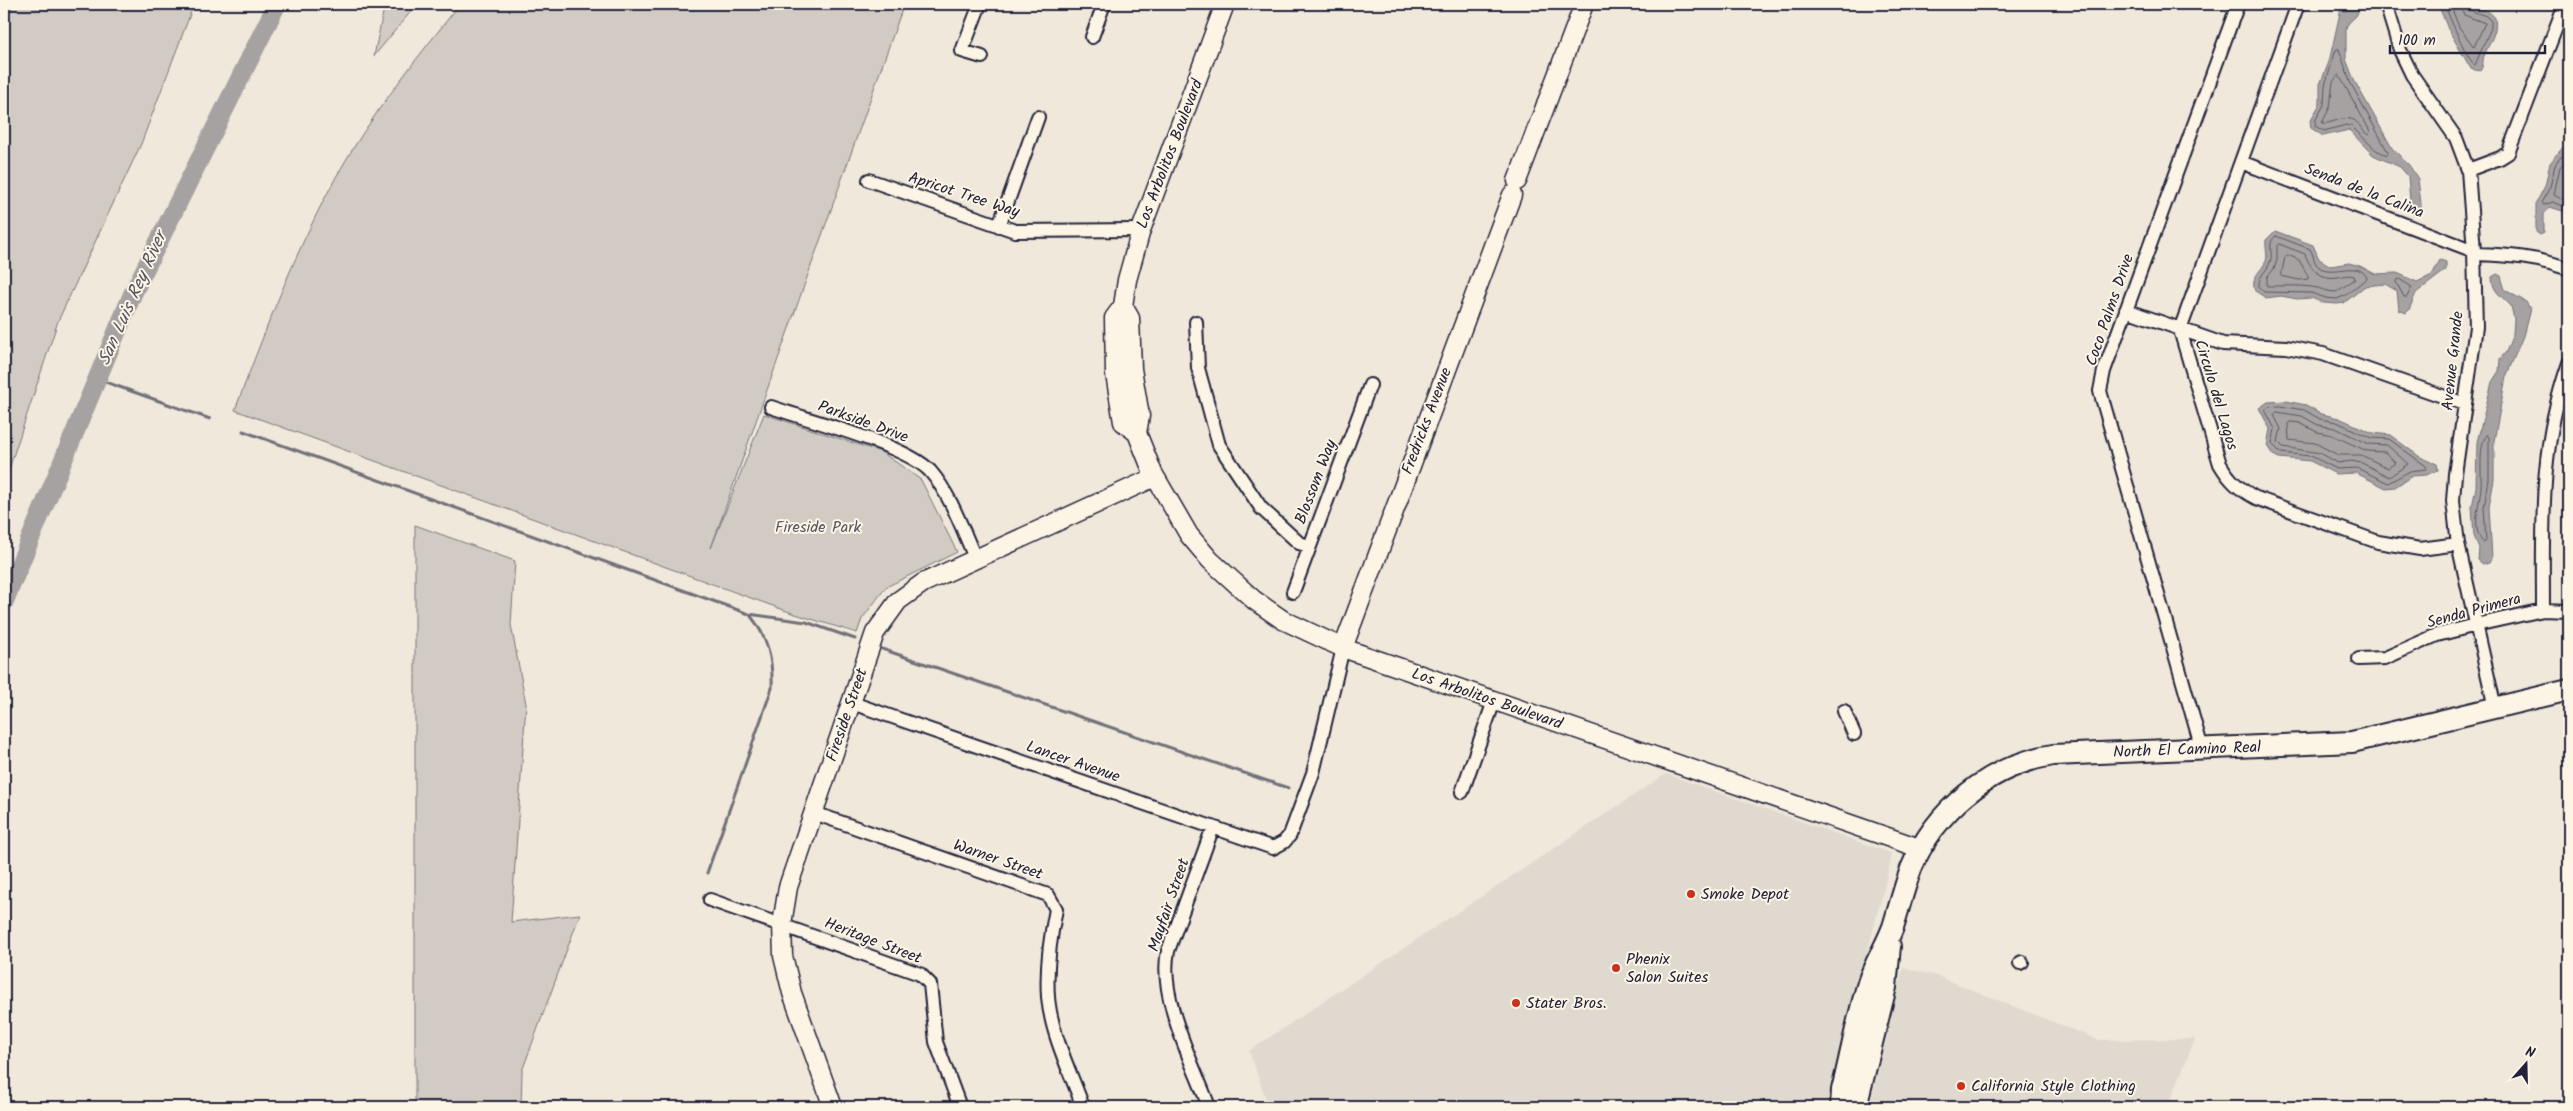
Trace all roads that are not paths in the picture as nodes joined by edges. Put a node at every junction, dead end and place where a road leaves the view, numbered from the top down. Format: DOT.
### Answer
graph roads {
  1 [pos="980,4"];
  2 [pos="1104,4"];
  3 [pos="1225,4"];
  4 [pos="1584,4"];
  5 [pos="2238,4"];
  6 [pos="2298,4"];
  7 [pos="2386,4"];
  8 [pos="2565,4"];
  9 [pos="1092,37"];
  10 [pos="982,57"];
  11 [pos="1038,117"];
  12 [pos="2241,162"];
  13 [pos="2468,170"];
  14 [pos="869,180"];
  15 [pos="999,226"];
  16 [pos="1140,230"];
  17 [pos="2474,252"];
  18 [pos="2569,269"];
  19 [pos="2126,310"];
  20 [pos="1196,322"];
  21 [pos="2180,330"];
  22 [pos="2569,363"];
  23 [pos="1370,385"];
  24 [pos="2465,404"];
  25 [pos="771,407"];
  26 [pos="1155,477"];
  27 [pos="2458,544"];
  28 [pos="1308,546"];
  29 [pos="976,560"];
  30 [pos="1293,592"];
  31 [pos="2544,610"];
  32 [pos="2569,611"];
  33 [pos="2476,625"];
  34 [pos="1343,648"];
  35 [pos="2360,659"];
  36 [pos="2569,690"];
  37 [pos="1494,701"];
  38 [pos="852,703"];
  39 [pos="2495,708"];
  40 [pos="1844,711"];
  41 [pos="1854,734"];
  42 [pos="2202,750"];
  43 [pos="1462,792"];
  44 [pos="814,813"];
  45 [pos="1213,827"];
  46 [pos="1284,842"];
  47 [pos="1922,849"];
  48 [pos="710,900"];
  49 [pos="782,924"];
  50 [pos="1892,930"];
  51 [pos="1867,1029"];
  52 [pos="1851,1105"];
  53 [pos="833,1107"];
  54 [pos="960,1107"];
  55 [pos="1083,1107"];
  56 [pos="1209,1107"];
  1 -- 10 [label="street"];
  2 -- 9 [label="street"];
  3 -- 16 [label="street, Los Arbolitos Boulevard"];
  4 -- 34 [label="street, Fredricks Avenue"];
  5 -- 19 [label="street, Coco Palms Drive"];
  6 -- 12 [label="street, Circulo del Lagos"];
  7 -- 13 [label="street, Avenue Grande"];
  8 -- 13 [label="street"];
  11 -- 15 [label="street"];
  12 -- 17 [label="street, Senda de la Calina"];
  12 -- 21 [label="street, Circulo del Lagos"];
  13 -- 17 [label="street, Avenue Grande"];
  14 -- 15 [label="street, Apricot Tree Way"];
  15 -- 16 [label="street, Apricot Tree Way"];
  16 -- 26 [label="street, Los Arbolitos Boulevard"];
  17 -- 18 [label="street, Senda de la Calina"];
  17 -- 24 [label="street, Avenue Grande"];
  19 -- 21 [label="street"];
  19 -- 42 [label="street, Coco Palms Drive"];
  20 -- 28 [label="street"];
  21 -- 24 [label="street"];
  21 -- 27 [label="street, Circulo del Lagos"];
  22 -- 31 [label="street"];
  23 -- 28 [label="street, Blossom Way"];
  24 -- 27 [label="street, Avenue Grande"];
  25 -- 29 [label="street, Parkside Drive"];
  26 -- 29 [label="street, Fireside Street"];
  26 -- 34 [label="street, Los Arbolitos Boulevard"];
  27 -- 33 [label="street, Avenue Grande"];
  28 -- 30 [label="street, Blossom Way"];
  29 -- 38 [label="street, Fireside Street"];
  31 -- 32 [label="street, Senda Primera"];
  31 -- 33 [label="street, Senda Primera"];
  33 -- 35 [label="street, Senda Primera"];
  33 -- 39 [label="street, Avenue Grande"];
  34 -- 37 [label="street, Los Arbolitos Boulevard"];
  34 -- 46 [label="street, Fredricks Avenue"];
  36 -- 39 [label="main road, North El Camino Real"];
  37 -- 43 [label="street"];
  37 -- 47 [label="street, Los Arbolitos Boulevard"];
  38 -- 44 [label="street, Fireside Street"];
  38 -- 45 [label="street, Lancer Avenue"];
  39 -- 42 [label="main road, North El Camino Real"];
  40 -- 41 [label="street"];
  42 -- 47 [label="main road, North El Camino Real"];
  44 -- 49 [label="street, Fireside Street"];
  44 -- 55 [label="street, Warner Street"];
  45 -- 46 [label="street, Lancer Avenue"];
  45 -- 56 [label="street, Mayfair Street"];
  47 -- 50 [label="main road, North El Camino Real"];
  48 -- 49 [label="street, Heritage Street"];
  49 -- 53 [label="street, Fireside Street"];
  49 -- 54 [label="street, Heritage Street"];
  50 -- 51 [label="main road, North El Camino Real"];
  50 -- 51 [label="main road, North El Camino Real"];
  51 -- 52 [label="main road"];
}
